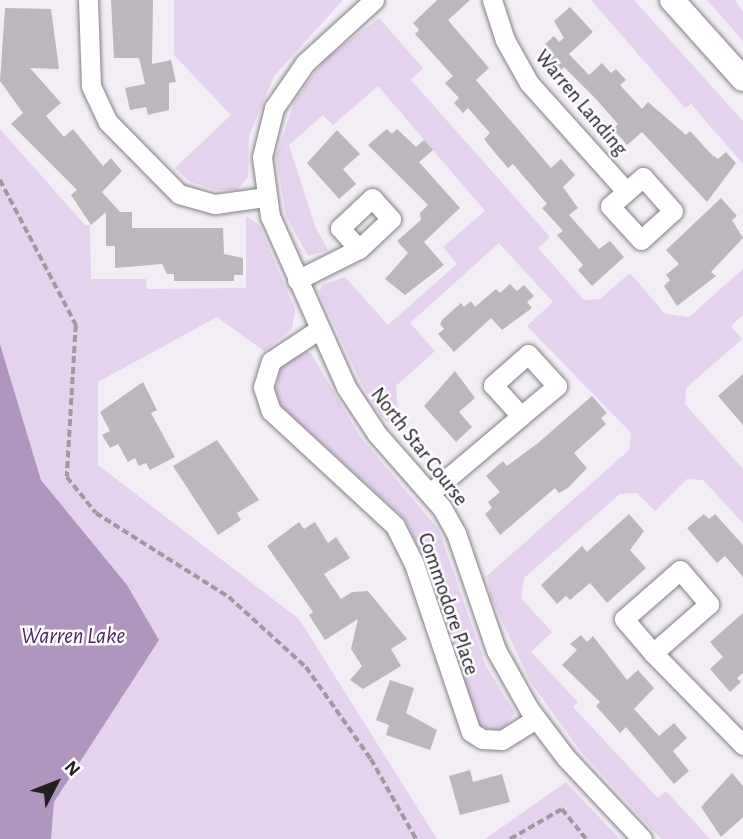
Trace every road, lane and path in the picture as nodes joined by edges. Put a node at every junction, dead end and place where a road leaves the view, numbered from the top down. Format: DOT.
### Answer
graph roads {
  1 [pos="88,0"];
  2 [pos="373,0"];
  3 [pos="492,0"];
  4 [pos="672,0"];
  5 [pos="743,79"];
  6 [pos="0,180"];
  7 [pos="626,191"];
  8 [pos="265,197"];
  9 [pos="359,249"];
  10 [pos="297,280"];
  11 [pos="318,330"];
  12 [pos="521,416"];
  13 [pos="430,493"];
  14 [pos="653,653"];
  15 [pos="535,719"];
  16 [pos="743,746"];
  17 [pos="416,839"];
  18 [pos="510,839"];
  19 [pos="586,839"];
  20 [pos="642,839"];
  1 -- 8 [label="street"];
  2 -- 8 [label="street, North Star Course"];
  3 -- 7 [label="street, Warren Landing"];
  4 -- 5 [label="main road"];
  6 -- 17 [label="path"];
  8 -- 10 [label="street, North Star Course"];
  9 -- 10 [label="street"];
  10 -- 11 [label="street, North Star Course"];
  11 -- 13 [label="street, North Star Course"];
  11 -- 15 [label="street, Commodore Place"];
  12 -- 13 [label="street"];
  13 -- 15 [label="street, North Star Course"];
  14 -- 16 [label="street"];
  15 -- 20 [label="street, North Star Course"];
  18 -- 19 [label="path"];
}
